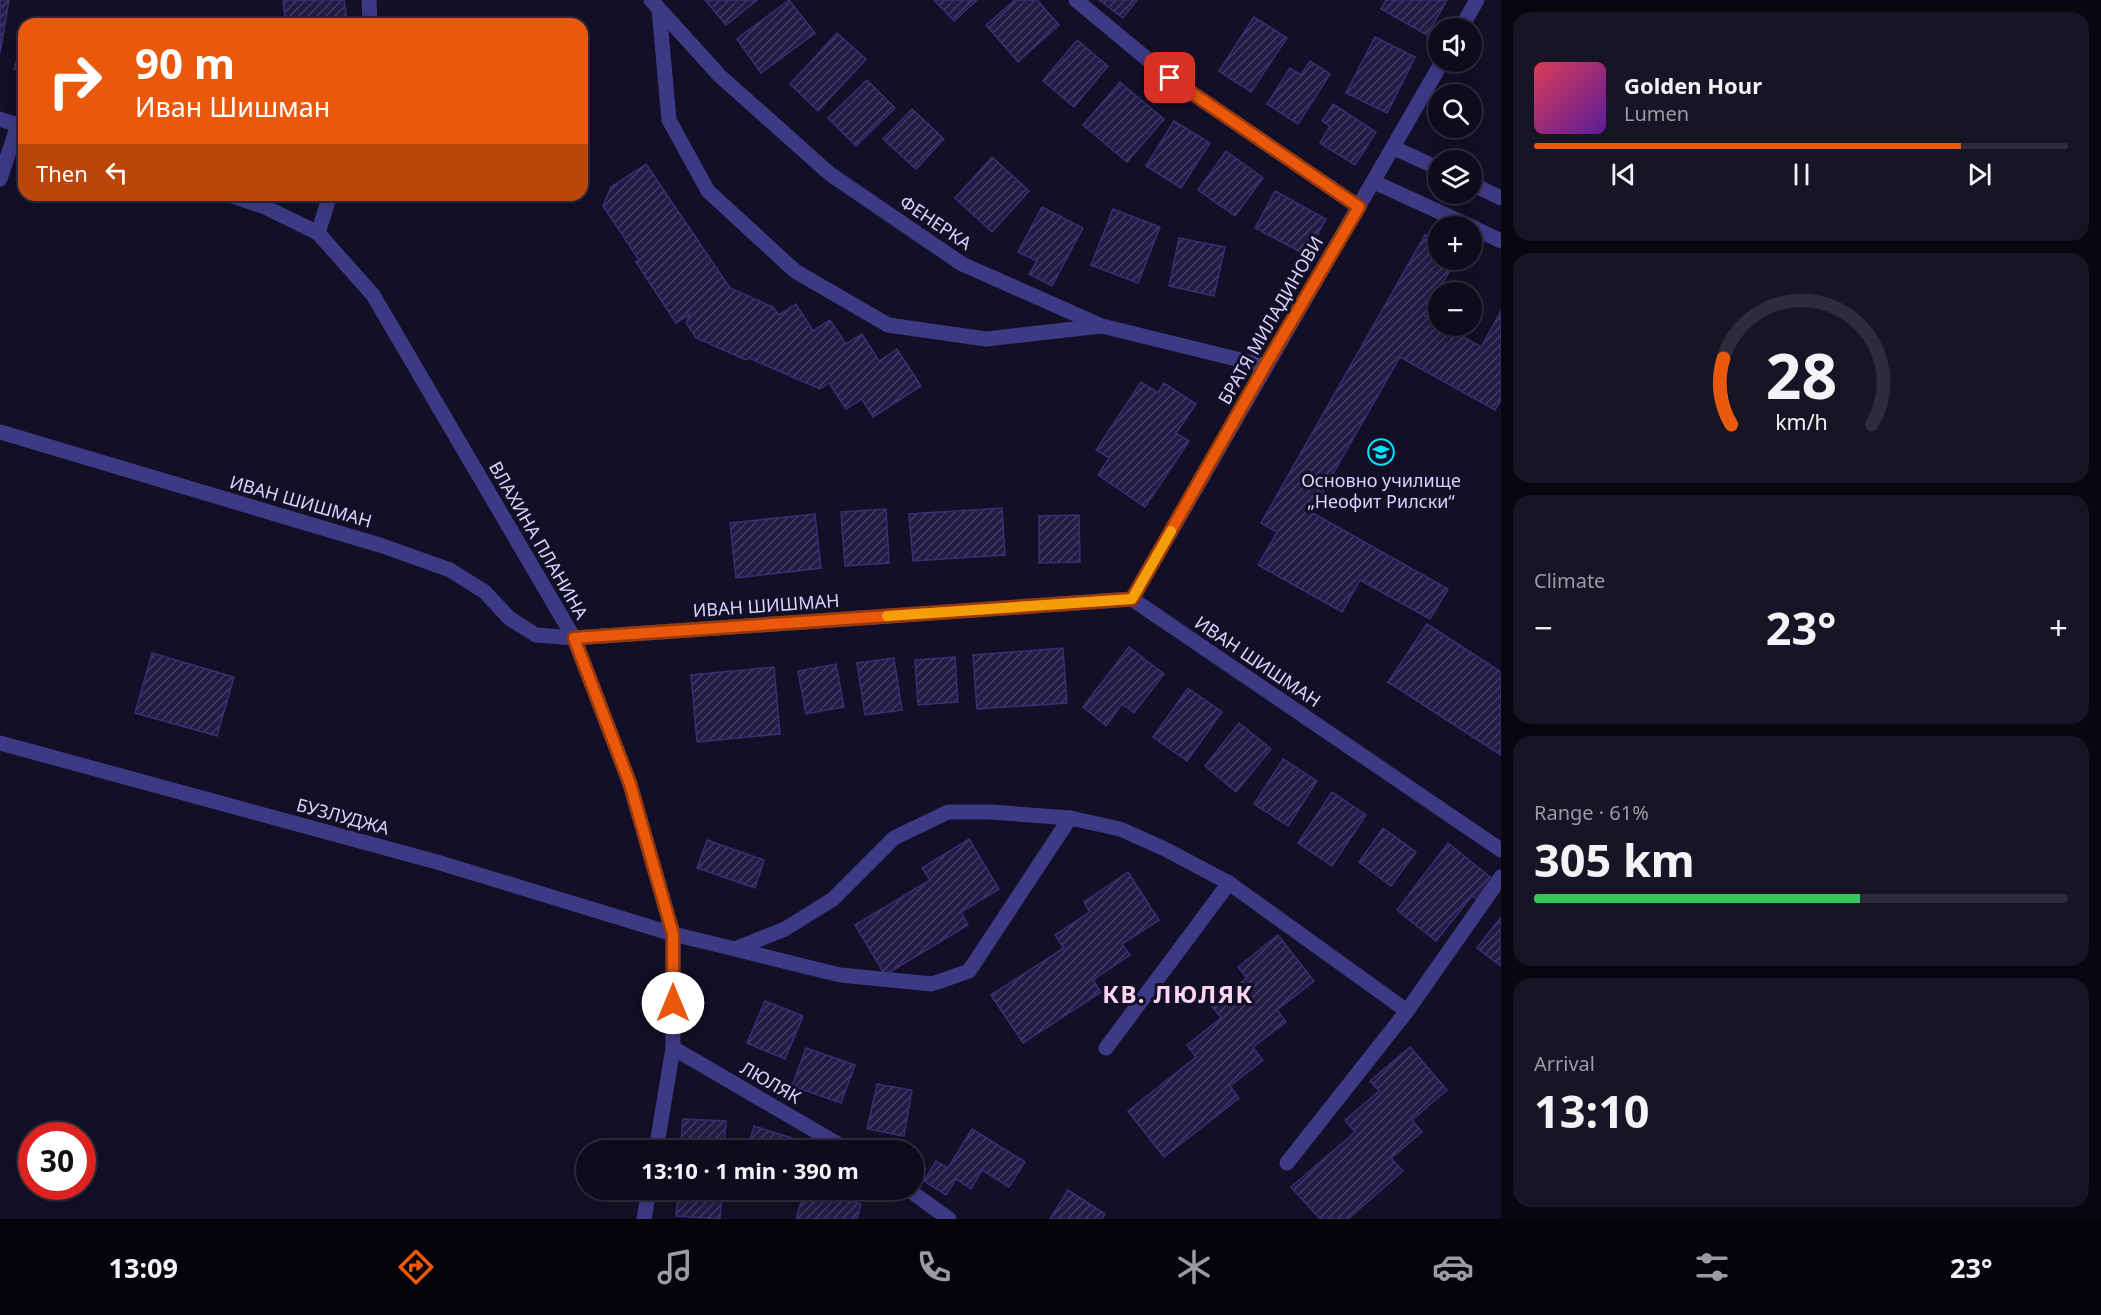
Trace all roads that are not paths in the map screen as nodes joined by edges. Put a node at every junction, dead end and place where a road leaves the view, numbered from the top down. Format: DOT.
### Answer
graph roads {
  1 [pos="369,0"];
  2 [pos="1076,0"];
  3 [pos="1477,0"];
  4 [pos="655,5"];
  5 [pos="370,18"];
  6 [pos="1467,18"];
  7 [pos="1436,72"];
  8 [pos="0,118"];
  9 [pos="18,125"];
  10 [pos="18,134"];
  11 [pos="1394,148"];
  12 [pos="1428,163"];
  13 [pos="0,179"];
  14 [pos="1374,182"];
  15 [pos="1482,189"];
  16 [pos="1501,198"];
  17 [pos="248,201"];
  18 [pos="328,201"];
  19 [pos="1359,207"];
  20 [pos="1447,216"];
  21 [pos="1482,232"];
  22 [pos="318,233"];
  23 [pos="1501,241"];
  24 [pos="1102,326"];
  25 [pos="1265,366"];
  26 [pos="0,432"];
  27 [pos="1132,599"];
  28 [pos="574,638"];
  29 [pos="0,743"];
  30 [pos="1070,818"];
  31 [pos="1501,850"];
  32 [pos="1501,877"];
  33 [pos="1229,883"];
  34 [pos="673,934"];
  35 [pos="735,949"];
  36 [pos="1407,1011"];
  37 [pos="673,1048"];
  38 [pos="1106,1048"];
  39 [pos="658,1140"];
  40 [pos="831,1140"];
  41 [pos="1287,1163"];
  42 [pos="648,1200"];
  43 [pos="923,1200"];
  44 [pos="644,1219"];
  45 [pos="949,1219"];
  1 -- 5 [label="street"];
  2 -- 19 [label="street"];
  3 -- 6 [label="street"];
  4 -- 24 [label="street, ФЕНЕРКА"];
  4 -- 24 [label="street"];
  7 -- 11 [label="street, БРАТЯ МИЛАДИНОВИ"];
  8 -- 9 [label="street"];
  10 -- 13 [label="street"];
  11 -- 12 [label="street"];
  11 -- 14 [label="street, БРАТЯ МИЛАДИНОВИ"];
  14 -- 19 [label="street, БРАТЯ МИЛАДИНОВИ"];
  14 -- 20 [label="street"];
  15 -- 16 [label="street"];
  17 -- 22 [label="street"];
  18 -- 22 [label="street"];
  19 -- 25 [label="street, БРАТЯ МИЛАДИНОВИ"];
  21 -- 23 [label="street"];
  22 -- 28 [label="street, ВЛАХИНА ПЛАНИНА"];
  24 -- 25 [label="street, ФЕНЕРКА"];
  25 -- 27 [label="street, БРАТЯ МИЛАДИНОВИ"];
  26 -- 28 [label="street, ИВАН ШИШМАН"];
  27 -- 28 [label="street, ИВАН ШИШМАН"];
  27 -- 31 [label="street, ИВАН ШИШМАН"];
  28 -- 34 [label="street, ВЛАХИНА ПЛАНИНА"];
  29 -- 34 [label="street, БУЗЛУДЖА"];
  30 -- 33 [label="street"];
  30 -- 35 [label="street"];
  30 -- 35 [label="street, БУЗЛУДЖА"];
  32 -- 36 [label="street"];
  33 -- 36 [label="street"];
  33 -- 38 [label="street"];
  34 -- 35 [label="street, БУЗЛУДЖА"];
  34 -- 37 [label="street, ВЛАХИНА ПЛАНИНА"];
  36 -- 41 [label="street"];
  37 -- 39 [label="street, ВЛАХИНА ПЛАНИНА"];
  37 -- 40 [label="street, ЛЮЛЯК"];
  42 -- 44 [label="street"];
  43 -- 45 [label="street"];
}
